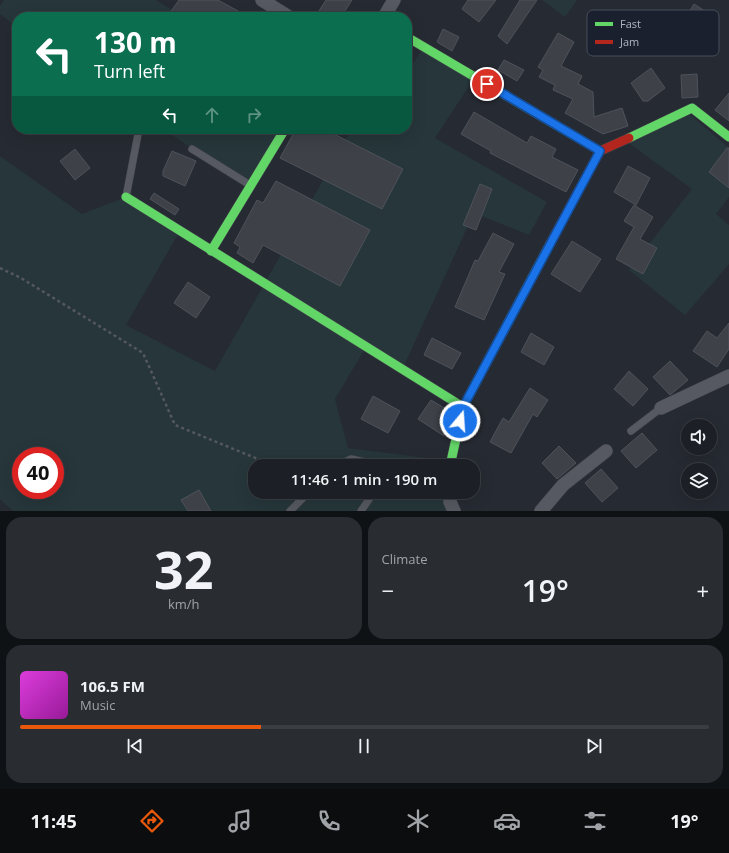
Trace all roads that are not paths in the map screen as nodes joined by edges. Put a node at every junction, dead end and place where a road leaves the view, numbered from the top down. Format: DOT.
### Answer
graph roads {
  1 [pos="262,0"];
  2 [pos="394,0"];
  3 [pos="281,12"];
  4 [pos="387,12"];
  5 [pos="412,40"];
  6 [pos="138,134"];
  7 [pos="282,134"];
  8 [pos="729,136"];
  9 [pos="192,149"];
  10 [pos="600,151"];
  11 [pos="251,185"];
  12 [pos="126,197"];
  13 [pos="211,251"];
  14 [pos="729,376"];
  15 [pos="463,407"];
  16 [pos="661,408"];
  17 [pos="630,431"];
  18 [pos="606,451"];
  19 [pos="452,459"];
  20 [pos="302,499"];
  21 [pos="369,499"];
  22 [pos="450,499"];
  23 [pos="290,511"];
  24 [pos="361,511"];
  25 [pos="454,511"];
  26 [pos="541,511"];
  1 -- 3 [label="street"];
  2 -- 4 [label="street"];
  5 -- 10 [label="street"];
  6 -- 12 [label="lane"];
  7 -- 11 [label="street"];
  8 -- 10 [label="street"];
  9 -- 11 [label="lane"];
  10 -- 15 [label="street"];
  11 -- 13 [label="street"];
  12 -- 13 [label="street"];
  13 -- 15 [label="street"];
  14 -- 16 [label="street"];
  15 -- 19 [label="street"];
  16 -- 17 [label="lane"];
  18 -- 26 [label="street"];
  20 -- 23 [label="lane"];
  21 -- 24 [label="lane"];
  22 -- 25 [label="street"];
}
